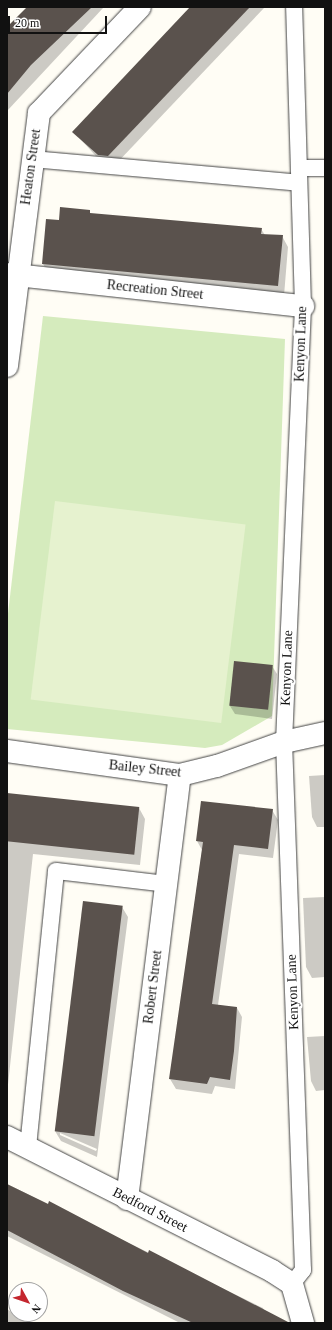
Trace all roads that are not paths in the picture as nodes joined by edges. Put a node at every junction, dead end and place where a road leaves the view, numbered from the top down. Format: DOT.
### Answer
graph roads {
  1 [pos="140,7"];
  2 [pos="294,7"];
  3 [pos="32,160"];
  4 [pos="325,168"];
  5 [pos="299,176"];
  6 [pos="12,275"];
  7 [pos="303,306"];
  8 [pos="7,366"];
  9 [pos="325,733"];
  10 [pos="284,742"];
  11 [pos="7,751"];
  12 [pos="180,775"];
  13 [pos="166,884"];
  14 [pos="7,1137"];
  15 [pos="28,1147"];
  16 [pos="127,1199"];
  17 [pos="292,1284"];
  18 [pos="303,1323"];
  1 -- 3 [label="street, Heaton Street"];
  2 -- 5 [label="lane, Kenyon Lane"];
  3 -- 5 [label="lane"];
  3 -- 6 [label="street, Heaton Street"];
  4 -- 5 [label="lane"];
  5 -- 7 [label="lane, Kenyon Lane"];
  6 -- 7 [label="street, Recreation Street"];
  6 -- 8 [label="street, Heaton Street"];
  7 -- 10 [label="lane, Kenyon Lane"];
  9 -- 10 [label="street, Bailey Street"];
  10 -- 12 [label="street, Bailey Street"];
  10 -- 17 [label="lane, Kenyon Lane"];
  11 -- 12 [label="street, Bailey Street"];
  12 -- 13 [label="street, Robert Street"];
  13 -- 15 [label="lane"];
  13 -- 16 [label="street, Robert Street"];
  14 -- 15 [label="street, Bedford Street"];
  15 -- 16 [label="street, Bedford Street"];
  16 -- 17 [label="street, Bedford Street"];
  17 -- 18 [label="street"];
}
